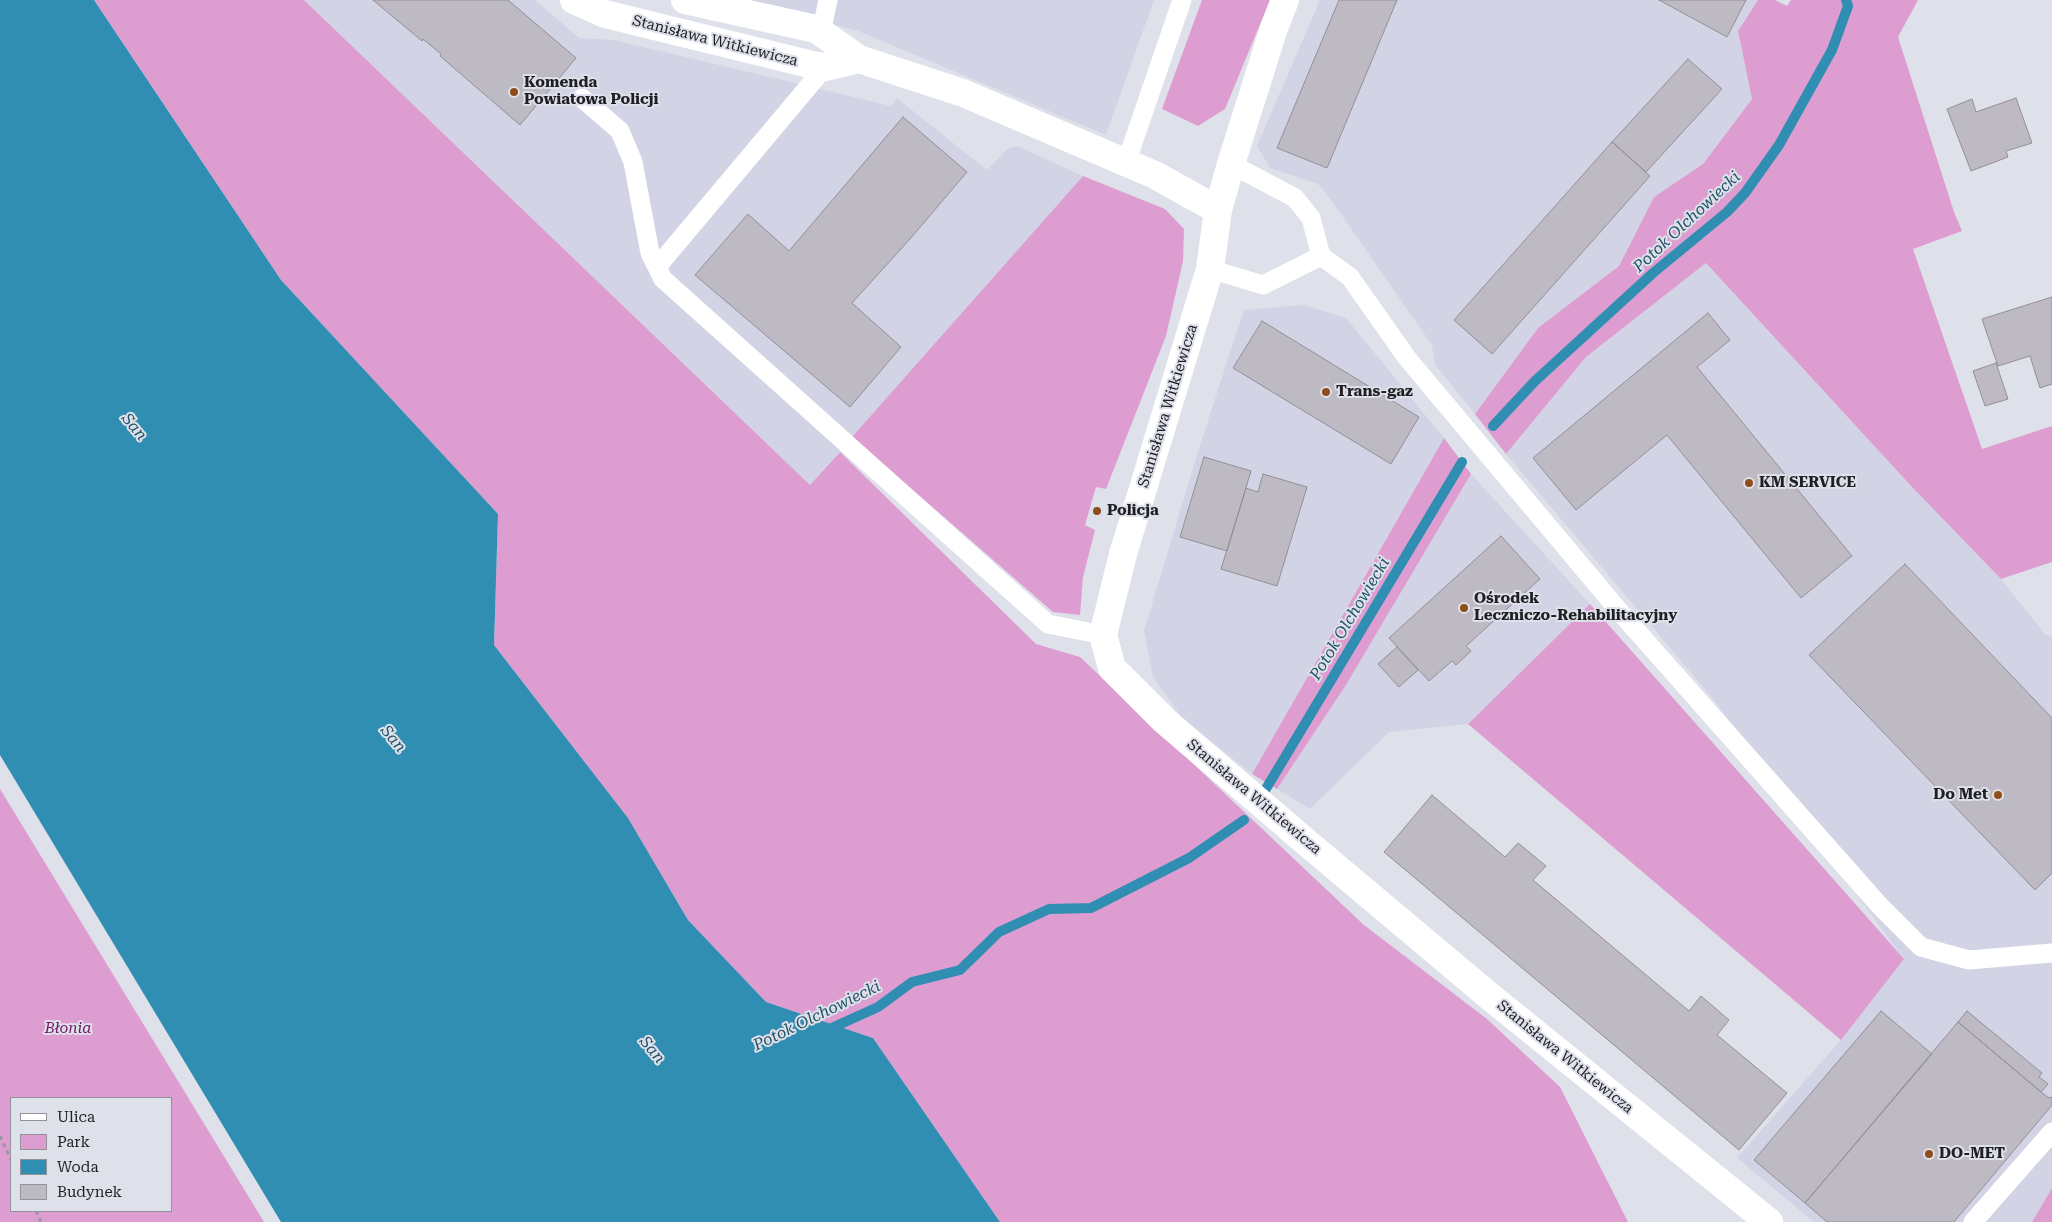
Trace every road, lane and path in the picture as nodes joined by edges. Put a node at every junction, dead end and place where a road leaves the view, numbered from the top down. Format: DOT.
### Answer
graph roads {
  1 [pos="574,0"];
  2 [pos="686,0"];
  3 [pos="828,0"];
  4 [pos="1182,0"];
  5 [pos="1285,0"];
  6 [pos="821,33"];
  7 [pos="859,59"];
  8 [pos="825,67"];
  9 [pos="582,98"];
  10 [pos="1126,163"];
  11 [pos="1231,164"];
  12 [pos="1218,210"];
  13 [pos="1321,256"];
  14 [pos="657,267"];
  15 [pos="1210,269"];
  16 [pos="1103,636"];
  17 [pos="2052,953"];
  18 [pos="2052,1132"];
  19 [pos="0,1136"];
  20 [pos="10,1158"];
  21 [pos="1769,1222"];
  22 [pos="1973,1222"];
  1 -- 8 [label="street, Stanisława Witkiewicza"];
  2 -- 6 [label="street"];
  3 -- 6 [label="lane"];
  4 -- 10 [label="lane"];
  5 -- 11 [label="street, Stanisława Witkiewicza"];
  6 -- 7 [label="street"];
  7 -- 8 [label="street, Stanisława Witkiewicza"];
  7 -- 10 [label="street"];
  8 -- 14 [label="lane"];
  9 -- 14 [label="lane"];
  10 -- 12 [label="street"];
  11 -- 12 [label="street, Stanisława Witkiewicza"];
  11 -- 13 [label="lane"];
  12 -- 15 [label="street, Stanisława Witkiewicza"];
  13 -- 15 [label="lane"];
  13 -- 17 [label="lane"];
  14 -- 16 [label="lane"];
  15 -- 16 [label="street, Stanisława Witkiewicza"];
  16 -- 21 [label="street, Stanisława Witkiewicza"];
  18 -- 22 [label="lane"];
  19 -- 20 [label="path"];
}
